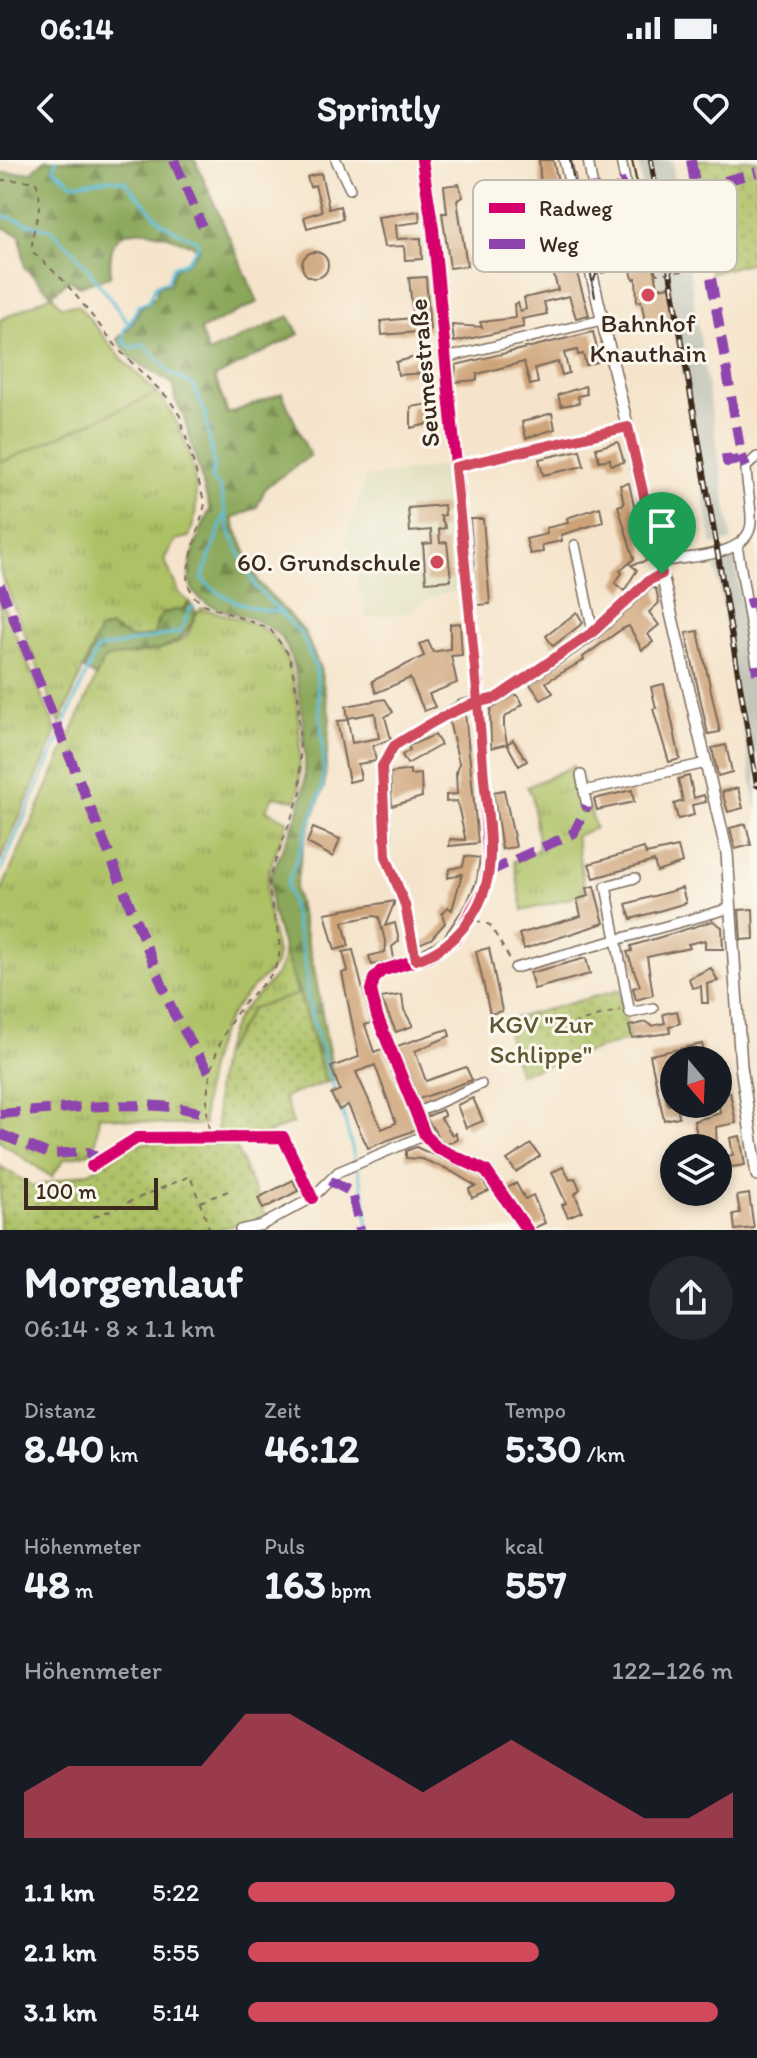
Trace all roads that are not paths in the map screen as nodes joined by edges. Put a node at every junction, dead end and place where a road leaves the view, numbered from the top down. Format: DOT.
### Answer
graph roads {
  1 [pos="336,160"];
  2 [pos="422,160"];
  3 [pos="565,160"];
  4 [pos="588,160"];
  5 [pos="621,160"];
  6 [pos="569,180"];
  7 [pos="593,180"];
  8 [pos="624,180"];
  9 [pos="350,189"];
  10 [pos="589,272"];
  11 [pos="602,320"];
  12 [pos="445,358"];
  13 [pos="628,427"];
  14 [pos="757,457"];
  15 [pos="455,467"];
  16 [pos="575,545"];
  17 [pos="737,545"];
  18 [pos="661,568"];
  19 [pos="593,632"];
  20 [pos="757,664"];
  21 [pos="479,702"];
  22 [pos="706,763"];
  23 [pos="581,775"];
  24 [pos="584,791"];
  25 [pos="587,806"];
  26 [pos="387,841"];
  27 [pos="635,878"];
  28 [pos="731,908"];
  29 [pos="614,940"];
  30 [pos="515,968"];
  31 [pos="653,1008"];
  32 [pos="481,1084"];
  33 [pos="416,1113"];
  34 [pos="425,1135"];
  35 [pos="92,1166"];
  36 [pos="757,1175"];
  37 [pos="312,1198"];
  38 [pos="240,1230"];
  39 [pos="527,1230"];
  1 -- 9 [label="street"];
  2 -- 12 [label="street, Seumestraße"];
  3 -- 6 [label="main road"];
  4 -- 7 [label="street"];
  5 -- 8 [label="street"];
  10 -- 11 [label="main road"];
  11 -- 12 [label="street"];
  11 -- 13 [label="main road"];
  12 -- 15 [label="street, Seumestraße"];
  13 -- 15 [label="street"];
  13 -- 18 [label="main road"];
  14 -- 17 [label="street"];
  15 -- 21 [label="street, Seumestraße"];
  16 -- 19 [label="street"];
  17 -- 18 [label="street"];
  17 -- 20 [label="street"];
  18 -- 19 [label="street"];
  18 -- 22 [label="main road"];
  19 -- 21 [label="street"];
  21 -- 26 [label="street"];
  21 -- 33 [label="street, Seumestraße"];
  22 -- 24 [label="street"];
  22 -- 28 [label="main road"];
  23 -- 24 [label="street"];
  24 -- 25 [label="street"];
  27 -- 29 [label="street"];
  28 -- 29 [label="street"];
  28 -- 36 [label="main road"];
  29 -- 30 [label="street"];
  29 -- 31 [label="street"];
  32 -- 33 [label="street"];
  33 -- 34 [label="street, Seumestraße"];
  34 -- 37 [label="street"];
  34 -- 39 [label="street"];
  35 -- 37 [label="street"];
  37 -- 38 [label="street"];
}
